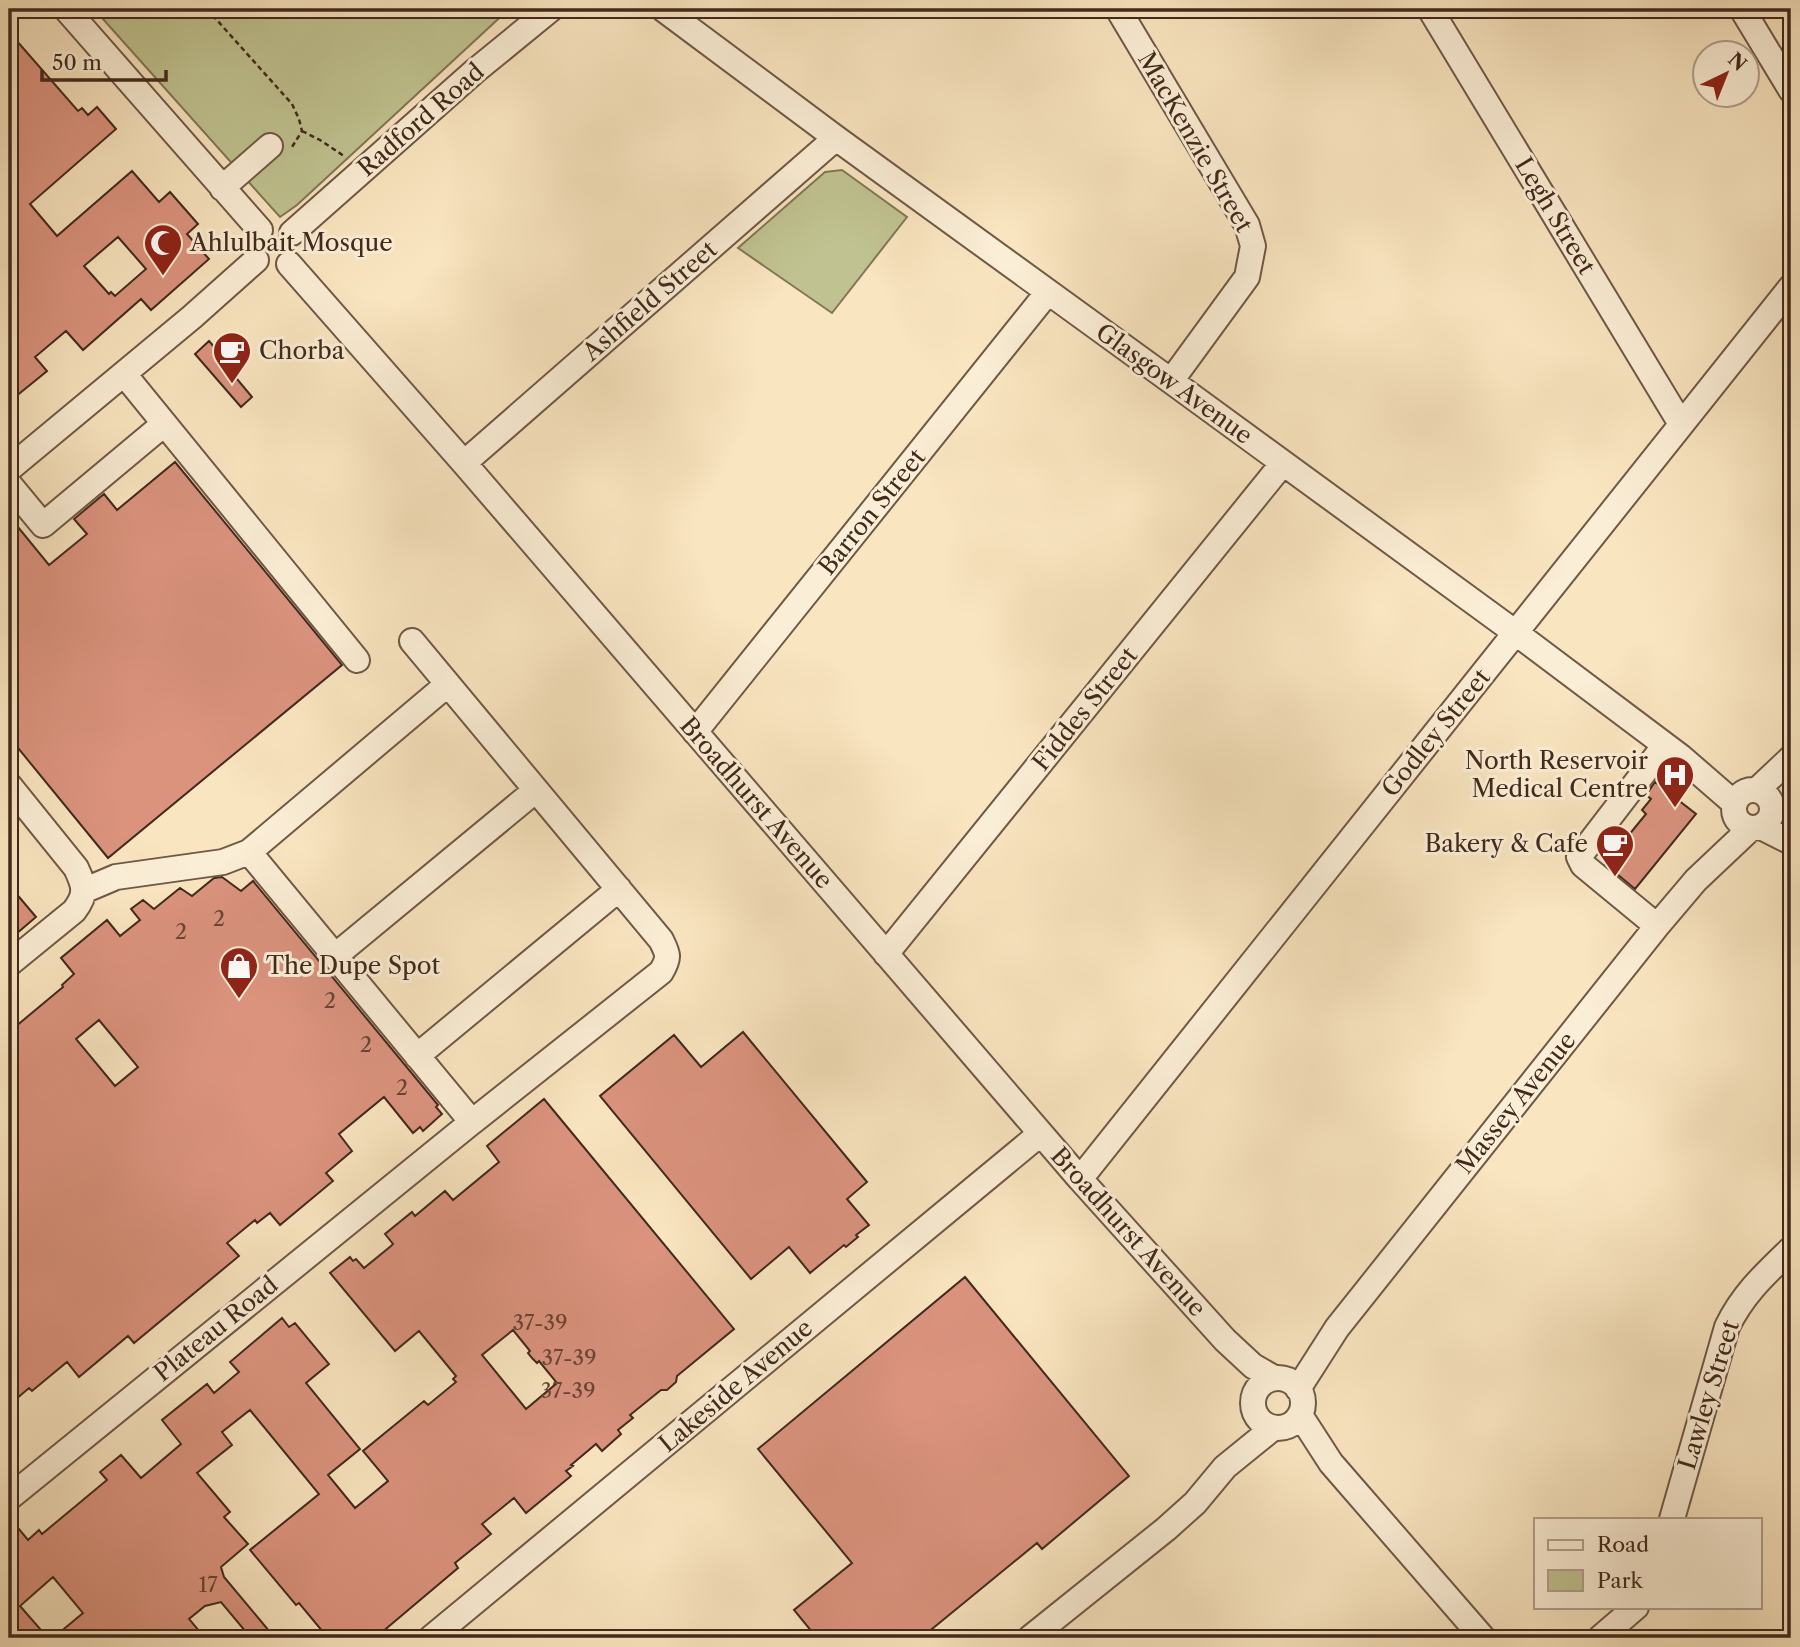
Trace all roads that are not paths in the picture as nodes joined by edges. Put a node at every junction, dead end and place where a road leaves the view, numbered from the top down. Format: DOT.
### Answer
graph roads {
  1 [pos="66,9"];
  2 [pos="551,9"];
  3 [pos="1118,9"];
  4 [pos="1430,9"];
  5 [pos="1742,9"];
  6 [pos="665,10"];
  7 [pos="1791,90"];
  8 [pos="836,138"];
  9 [pos="278,149"];
  10 [pos="222,188"];
  11 [pos="260,230"];
  12 [pos="292,233"];
  13 [pos="256,260"];
  14 [pos="289,264"];
  15 [pos="1791,287"];
  16 [pos="1048,292"];
  17 [pos="124,374"];
  18 [pos="1171,380"];
  19 [pos="164,424"];
  20 [pos="1681,424"];
  21 [pos="1283,463"];
  22 [pos="464,464"];
  23 [pos="11,467"];
  24 [pos="1516,634"];
  25 [pos="412,641"];
  26 [pos="357,660"];
  27 [pos="448,684"];
  28 [pos="695,732"];
  29 [pos="1673,751"];
  30 [pos="1791,760"];
  31 [pos="9,785"];
  32 [pos="536,790"];
  33 [pos="1753,809"];
  34 [pos="1791,830"];
  35 [pos="1791,842"];
  36 [pos="249,852"];
  37 [pos="619,890"];
  38 [pos="83,891"];
  39 [pos="1657,926"];
  40 [pos="886,954"];
  41 [pos="335,956"];
  42 [pos="9,964"];
  43 [pos="417,1056"];
  44 [pos="472,1122"];
  45 [pos="1040,1134"];
  46 [pos="1080,1180"];
  47 [pos="1791,1249"];
  48 [pos="1225,1340"];
  49 [pos="1284,1382"];
  50 [pos="1273,1417"];
  51 [pos="9,1498"];
  52 [pos="1672,1518"];
  53 [pos="1635,1608"];
  54 [pos="431,1638"];
  55 [pos="1030,1638"];
  56 [pos="1483,1638"];
  57 [pos="1600,1638"];
  1 -- 10 [label="street"];
  2 -- 12 [label="street, Radford Road"];
  3 -- 18 [label="street, MacKenzie Street"];
  4 -- 20 [label="street, Legh Street"];
  5 -- 7 [label="street"];
  6 -- 8 [label="street, Glasgow Avenue"];
  8 -- 16 [label="street, Glasgow Avenue"];
  8 -- 22 [label="street, Ashfield Street"];
  9 -- 10 [label="street"];
  10 -- 11 [label="street"];
  11 -- 12 [label="street"];
  11 -- 13 [label="street"];
  12 -- 14 [label="street"];
  13 -- 14 [label="street"];
  13 -- 17 [label="street"];
  14 -- 22 [label="street, Broadhurst Avenue"];
  15 -- 20 [label="street, Godley Street"];
  16 -- 18 [label="street, Glasgow Avenue"];
  16 -- 28 [label="street, Barron Street"];
  17 -- 19 [label="street"];
  17 -- 23 [label="street"];
  18 -- 21 [label="street, Glasgow Avenue"];
  19 -- 23 [label="street"];
  19 -- 26 [label="street"];
  20 -- 24 [label="street, Godley Street"];
  21 -- 24 [label="street, Glasgow Avenue"];
  21 -- 40 [label="street, Fiddes Street"];
  22 -- 28 [label="street, Broadhurst Avenue"];
  24 -- 29 [label="street, Glasgow Avenue"];
  24 -- 46 [label="street, Godley Street"];
  25 -- 27 [label="street"];
  27 -- 32 [label="street"];
  27 -- 36 [label="street"];
  28 -- 40 [label="street, Broadhurst Avenue"];
  29 -- 33 [label="street, Glasgow Avenue"];
  29 -- 39 [label="street"];
  30 -- 33 [label="street, Massey Avenue"];
  31 -- 38 [label="street"];
  32 -- 37 [label="street"];
  32 -- 41 [label="street"];
  33 -- 34 [label="street, Glasgow Avenue"];
  33 -- 35 [label="street, Glasgow Avenue"];
  33 -- 39 [label="street, Massey Avenue"];
  36 -- 38 [label="street"];
  36 -- 41 [label="street"];
  37 -- 43 [label="street"];
  37 -- 44 [label="street, Plateau Road"];
  38 -- 42 [label="street"];
  39 -- 49 [label="street, Massey Avenue"];
  40 -- 45 [label="street, Broadhurst Avenue"];
  41 -- 43 [label="street"];
  43 -- 44 [label="street"];
  44 -- 51 [label="street, Plateau Road"];
  45 -- 46 [label="street, Broadhurst Avenue"];
  45 -- 54 [label="street, Lakeside Avenue"];
  46 -- 48 [label="street, Broadhurst Avenue"];
  47 -- 52 [label="street, Lawley Street"];
  48 -- 49 [label="street, Broadhurst Avenue"];
  48 -- 50 [label="street, Broadhurst Avenue"];
  49 -- 50 [label="street, Massey Avenue"];
  49 -- 50 [label="street"];
  50 -- 55 [label="street, Massey Avenue"];
  50 -- 56 [label="street, Broadhurst Avenue"];
  53 -- 57 [label="street"];
}
